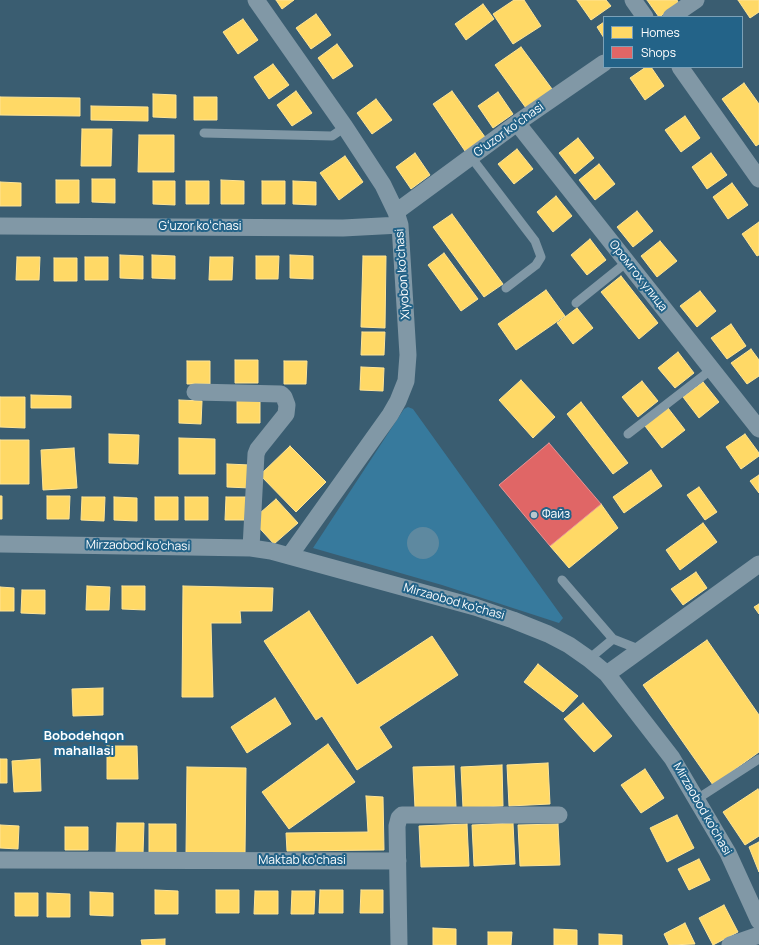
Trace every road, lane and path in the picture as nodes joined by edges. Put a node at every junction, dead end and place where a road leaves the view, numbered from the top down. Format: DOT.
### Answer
graph roads {
  1 [pos="256,0"];
  2 [pos="633,0"];
  3 [pos="696,0"];
  4 [pos="644,16"];
  5 [pos="672,16"];
  6 [pos="603,64"];
  7 [pos="681,68"];
  8 [pos="517,123"];
  9 [pos="345,127"];
  10 [pos="204,133"];
  11 [pos="471,157"];
  12 [pos="759,179"];
  13 [pos="398,219"];
  14 [pos="0,226"];
  15 [pos="627,262"];
  16 [pos="506,288"];
  17 [pos="576,303"];
  18 [pos="712,369"];
  19 [pos="195,392"];
  20 [pos="759,429"];
  21 [pos="628,434"];
  22 [pos="0,544"];
  23 [pos="251,548"];
  24 [pos="290,555"];
  25 [pos="759,564"];
  26 [pos="562,580"];
  27 [pos="613,639"];
  28 [pos="641,650"];
  29 [pos="589,659"];
  30 [pos="607,674"];
  31 [pos="759,759"];
  32 [pos="697,799"];
  33 [pos="559,815"];
  34 [pos="0,860"];
  35 [pos="398,862"];
  36 [pos="755,901"];
  37 [pos="759,921"];
  38 [pos="759,935"];
  39 [pos="399,945"];
  40 [pos="730,945"];
  1 -- 9 [label="street, Xiyobon ko'chasi"];
  2 -- 4 [label="street"];
  3 -- 5 [label="street"];
  6 -- 8 [label="street, Gʻuzor koʻchasi"];
  7 -- 12 [label="street"];
  8 -- 11 [label="street, Gʻuzor koʻchasi"];
  8 -- 15 [label="street, Оромгох улица"];
  9 -- 10 [label="lane"];
  9 -- 13 [label="street, Xiyobon ko'chasi"];
  11 -- 13 [label="street, Gʻuzor koʻchasi"];
  11 -- 16 [label="lane"];
  13 -- 14 [label="street, Gʻuzor koʻchasi"];
  13 -- 24 [label="street, Xiyobon ko'chasi"];
  15 -- 17 [label="lane"];
  15 -- 18 [label="street, Оромгох улица"];
  18 -- 20 [label="street, Оромгох улица"];
  18 -- 21 [label="lane"];
  19 -- 23 [label="street"];
  22 -- 23 [label="street, Mirzaobod ko'chasi"];
  23 -- 24 [label="street, Mirzaobod ko'chasi"];
  24 -- 29 [label="street, Mirzaobod ko'chasi"];
  25 -- 28 [label="street"];
  26 -- 27 [label="lane"];
  27 -- 28 [label="lane"];
  27 -- 29 [label="lane"];
  28 -- 30 [label="street"];
  29 -- 30 [label="street, Mirzaobod ko'chasi"];
  30 -- 32 [label="street, Mirzaobod ko'chasi"];
  31 -- 32 [label="lane"];
  32 -- 36 [label="street, Mirzaobod ko'chasi"];
  33 -- 35 [label="street"];
  34 -- 35 [label="street, Maktab ko'chasi"];
  35 -- 39 [label="street"];
  36 -- 37 [label="street, Mirzaobod ko'chasi"];
  38 -- 40 [label="street"];
}
